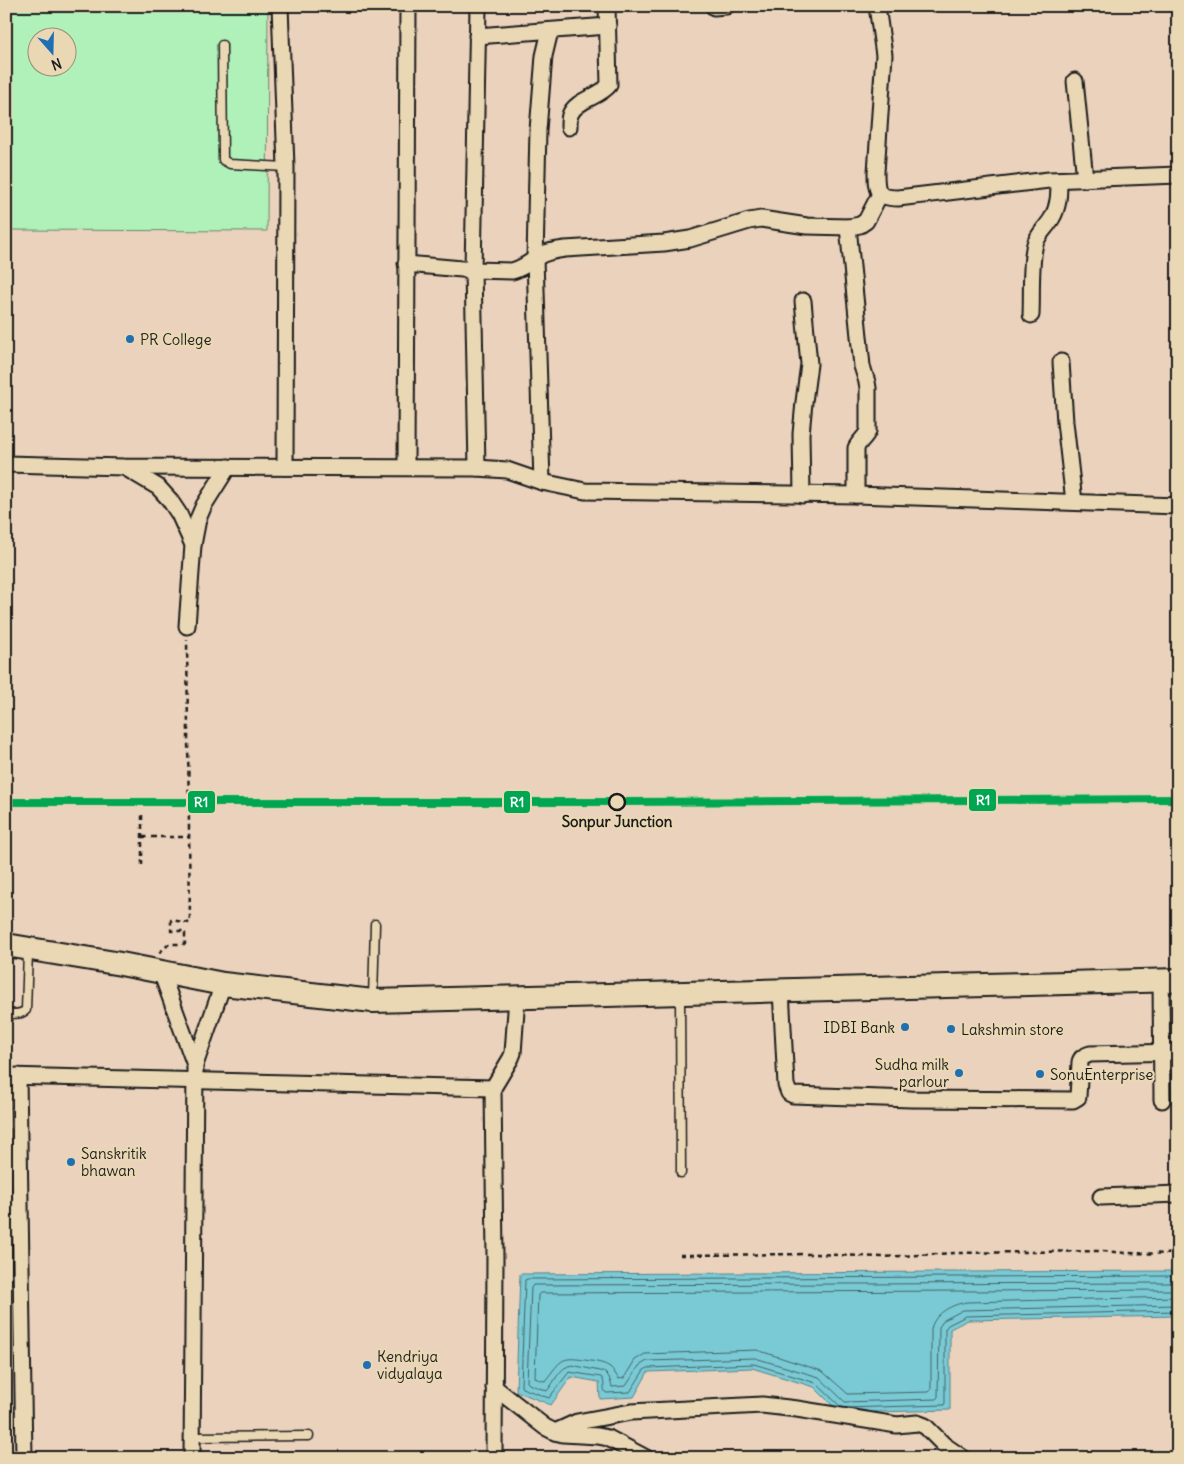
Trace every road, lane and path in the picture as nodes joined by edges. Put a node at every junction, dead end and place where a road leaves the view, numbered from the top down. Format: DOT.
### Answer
graph roads {
  1 [pos="280,6"];
  2 [pos="408,6"];
  3 [pos="478,6"];
  4 [pos="607,6"];
  5 [pos="877,6"];
  6 [pos="608,26"];
  7 [pos="550,31"];
  8 [pos="477,36"];
  9 [pos="222,45"];
  10 [pos="1075,80"];
  11 [pos="569,127"];
  12 [pos="286,167"];
  13 [pos="1178,176"];
  14 [pos="1085,179"];
  15 [pos="1059,180"];
  16 [pos="880,194"];
  17 [pos="848,227"];
  18 [pos="535,259"];
  19 [pos="406,264"];
  20 [pos="473,270"];
  21 [pos="803,301"];
  22 [pos="1031,315"];
  23 [pos="1061,362"];
  24 [pos="6,464"];
  25 [pos="124,467"];
  26 [pos="228,467"];
  27 [pos="285,467"];
  28 [pos="406,467"];
  29 [pos="477,468"];
  30 [pos="542,482"];
  31 [pos="802,495"];
  32 [pos="856,495"];
  33 [pos="1074,502"];
  34 [pos="1176,505"];
  35 [pos="193,545"];
  36 [pos="187,626"];
  37 [pos="142,815"];
  38 [pos="142,837"];
  39 [pos="189,837"];
  40 [pos="142,869"];
  41 [pos="375,924"];
  42 [pos="169,944"];
  43 [pos="6,945"];
  44 [pos="28,949"];
  45 [pos="161,972"];
  46 [pos="1170,980"];
  47 [pos="223,984"];
  48 [pos="781,990"];
  49 [pos="680,993"];
  50 [pos="516,997"];
  51 [pos="373,1001"];
  52 [pos="6,1014"];
  53 [pos="1162,1052"];
  54 [pos="1178,1052"];
  55 [pos="195,1072"];
  56 [pos="12,1076"];
  57 [pos="493,1088"];
  58 [pos="1162,1100"];
  59 [pos="681,1173"];
  60 [pos="1178,1194"];
  61 [pos="1101,1196"];
  62 [pos="680,1254"];
  63 [pos="1178,1254"];
  64 [pos="494,1387"];
  65 [pos="554,1432"];
  66 [pos="309,1436"];
  67 [pos="192,1437"];
  68 [pos="24,1458"];
  69 [pos="192,1458"];
  70 [pos="494,1458"];
  71 [pos="646,1458"];
  72 [pos="963,1458"];
  1 -- 12 [label="street"];
  2 -- 19 [label="street"];
  3 -- 8 [label="street"];
  4 -- 6 [label="street"];
  5 -- 16 [label="street"];
  6 -- 7 [label="street"];
  6 -- 11 [label="street"];
  7 -- 8 [label="street"];
  7 -- 18 [label="street"];
  8 -- 20 [label="street"];
  9 -- 12 [label="lane"];
  10 -- 14 [label="street"];
  12 -- 27 [label="street"];
  13 -- 14 [label="street"];
  14 -- 15 [label="street"];
  15 -- 16 [label="street"];
  15 -- 22 [label="street"];
  16 -- 17 [label="street"];
  17 -- 18 [label="street"];
  17 -- 32 [label="street"];
  18 -- 20 [label="street"];
  18 -- 30 [label="street"];
  19 -- 20 [label="street"];
  19 -- 28 [label="street"];
  20 -- 29 [label="street"];
  21 -- 31 [label="street"];
  23 -- 33 [label="street"];
  24 -- 25 [label="street"];
  25 -- 26 [label="street"];
  25 -- 35 [label="street"];
  26 -- 27 [label="street"];
  26 -- 35 [label="street"];
  27 -- 28 [label="street"];
  28 -- 29 [label="street"];
  29 -- 30 [label="street"];
  30 -- 31 [label="street"];
  31 -- 32 [label="street"];
  32 -- 33 [label="street"];
  33 -- 34 [label="street"];
  35 -- 36 [label="street"];
  36 -- 39 [label="path"];
  37 -- 38 [label="path"];
  38 -- 39 [label="path"];
  38 -- 40 [label="path"];
  39 -- 42 [label="path"];
  41 -- 51 [label="lane"];
  43 -- 44 [label="main road"];
  44 -- 45 [label="main road"];
  44 -- 52 [label="lane"];
  45 -- 47 [label="main road"];
  45 -- 55 [label="street"];
  46 -- 48 [label="main road"];
  46 -- 53 [label="street"];
  47 -- 51 [label="main road"];
  47 -- 55 [label="street"];
  48 -- 49 [label="main road"];
  48 -- 53 [label="street"];
  49 -- 50 [label="main road"];
  49 -- 59 [label="lane"];
  50 -- 51 [label="main road"];
  50 -- 57 [label="street"];
  53 -- 54 [label="street"];
  53 -- 58 [label="street"];
  55 -- 56 [label="street"];
  55 -- 57 [label="street"];
  55 -- 67 [label="street"];
  56 -- 68 [label="street"];
  57 -- 64 [label="street"];
  60 -- 61 [label="street"];
  62 -- 63 [label="path"];
  64 -- 65 [label="street"];
  64 -- 70 [label="street"];
  65 -- 71 [label="street"];
  65 -- 72 [label="street"];
  66 -- 67 [label="lane"];
  67 -- 69 [label="street"];
}
